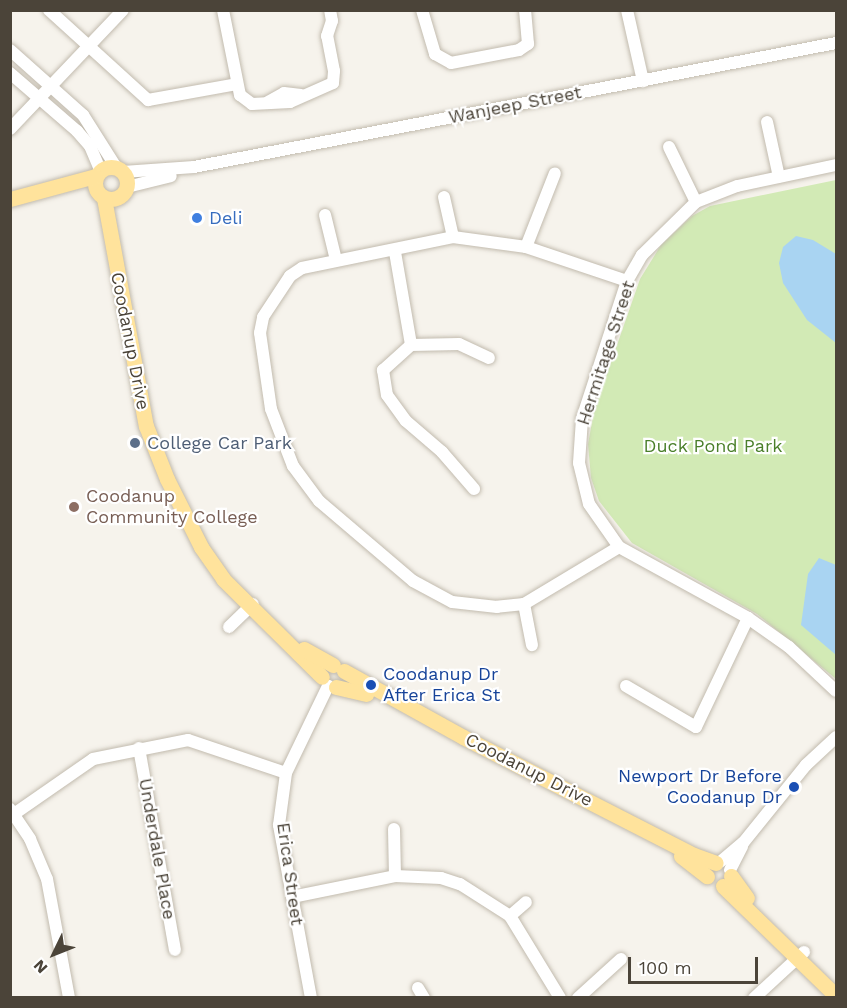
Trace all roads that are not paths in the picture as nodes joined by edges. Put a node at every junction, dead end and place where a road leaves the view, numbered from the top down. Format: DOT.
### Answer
graph roads {
  1 [pos="49,10"];
  2 [pos="123,10"];
  3 [pos="223,10"];
  4 [pos="330,10"];
  5 [pos="422,10"];
  6 [pos="525,10"];
  7 [pos="627,10"];
  8 [pos="837,43"];
  9 [pos="90,47"];
  10 [pos="10,50"];
  11 [pos="10,73"];
  12 [pos="643,81"];
  13 [pos="237,84"];
  14 [pos="53,88"];
  15 [pos="41,100"];
  16 [pos="767,122"];
  17 [pos="10,129"];
  18 [pos="669,147"];
  19 [pos="837,165"];
  20 [pos="555,173"];
  21 [pos="779,177"];
  22 [pos="109,182"];
  23 [pos="444,197"];
  24 [pos="10,199"];
  25 [pos="696,202"];
  26 [pos="10,207"];
  27 [pos="325,215"];
  28 [pos="453,237"];
  29 [pos="526,247"];
  30 [pos="395,252"];
  31 [pos="336,260"];
  32 [pos="627,281"];
  33 [pos="411,345"];
  34 [pos="489,358"];
  35 [pos="474,489"];
  36 [pos="619,547"];
  37 [pos="524,604"];
  38 [pos="251,606"];
  39 [pos="748,618"];
  40 [pos="229,627"];
  41 [pos="532,645"];
  42 [pos="339,668"];
  43 [pos="328,684"];
  44 [pos="627,686"];
  45 [pos="837,691"];
  46 [pos="837,737"];
  47 [pos="139,748"];
  48 [pos="286,773"];
  49 [pos="12,811"];
  50 [pos="393,829"];
  51 [pos="724,871"];
  52 [pos="395,876"];
  53 [pos="292,897"];
  54 [pos="526,902"];
  55 [pos="510,916"];
  56 [pos="175,950"];
  57 [pos="802,954"];
  58 [pos="621,959"];
  59 [pos="837,986"];
  60 [pos="837,996"];
  61 [pos="69,998"];
  62 [pos="310,998"];
  63 [pos="560,998"];
  64 [pos="578,998"];
  65 [pos="754,998"];
  1 -- 9 [label="street"];
  2 -- 9 [label="street"];
  3 -- 13 [label="street"];
  4 -- 13 [label="street"];
  5 -- 6 [label="street"];
  7 -- 12 [label="street"];
  8 -- 12 [label="street, Wanjeep Street"];
  9 -- 13 [label="street"];
  9 -- 14 [label="street"];
  10 -- 14 [label="street"];
  11 -- 15 [label="street"];
  12 -- 22 [label="street, Wanjeep Street"];
  14 -- 15 [label="street"];
  14 -- 22 [label="street"];
  15 -- 17 [label="street"];
  15 -- 22 [label="street"];
  16 -- 21 [label="street"];
  18 -- 25 [label="street"];
  19 -- 21 [label="street, Hermitage Street"];
  20 -- 29 [label="street"];
  21 -- 25 [label="street, Hermitage Street"];
  22 -- 24 [label="main road, Wanjeep Street"];
  22 -- 26 [label="main road, Wanjeep Street"];
  22 -- 38 [label="main road, Coodanup Drive"];
  23 -- 28 [label="street"];
  25 -- 32 [label="street, Hermitage Street"];
  27 -- 31 [label="street"];
  28 -- 29 [label="street"];
  28 -- 30 [label="street"];
  29 -- 32 [label="street"];
  30 -- 31 [label="street"];
  30 -- 33 [label="street"];
  31 -- 37 [label="street"];
  32 -- 36 [label="street, Hermitage Street"];
  33 -- 34 [label="street"];
  33 -- 35 [label="street"];
  36 -- 37 [label="street"];
  36 -- 39 [label="street, Hermitage Street"];
  37 -- 41 [label="street"];
  38 -- 40 [label="street"];
  38 -- 42 [label="main road, Coodanup Drive"];
  38 -- 43 [label="main road, Coodanup Drive"];
  39 -- 44 [label="street"];
  39 -- 45 [label="street, Hermitage Street"];
  42 -- 43 [label="main road"];
  42 -- 43 [label="main road"];
  42 -- 51 [label="main road, Coodanup Drive"];
  43 -- 48 [label="street, Erica Street"];
  43 -- 51 [label="main road, Coodanup Drive"];
  46 -- 51 [label="street"];
  47 -- 48 [label="street"];
  47 -- 49 [label="street"];
  47 -- 56 [label="street, Underdale Place"];
  48 -- 53 [label="street, Erica Street"];
  49 -- 61 [label="street"];
  50 -- 52 [label="street"];
  51 -- 57 [label="main road, Coodanup Drive"];
  52 -- 53 [label="street"];
  52 -- 55 [label="street"];
  53 -- 62 [label="street, Erica Street"];
  54 -- 55 [label="street"];
  55 -- 63 [label="street"];
  57 -- 59 [label="main road, Coodanup Drive"];
  57 -- 60 [label="main road, Coodanup Drive"];
  57 -- 65 [label="street"];
  58 -- 64 [label="street"];
}
